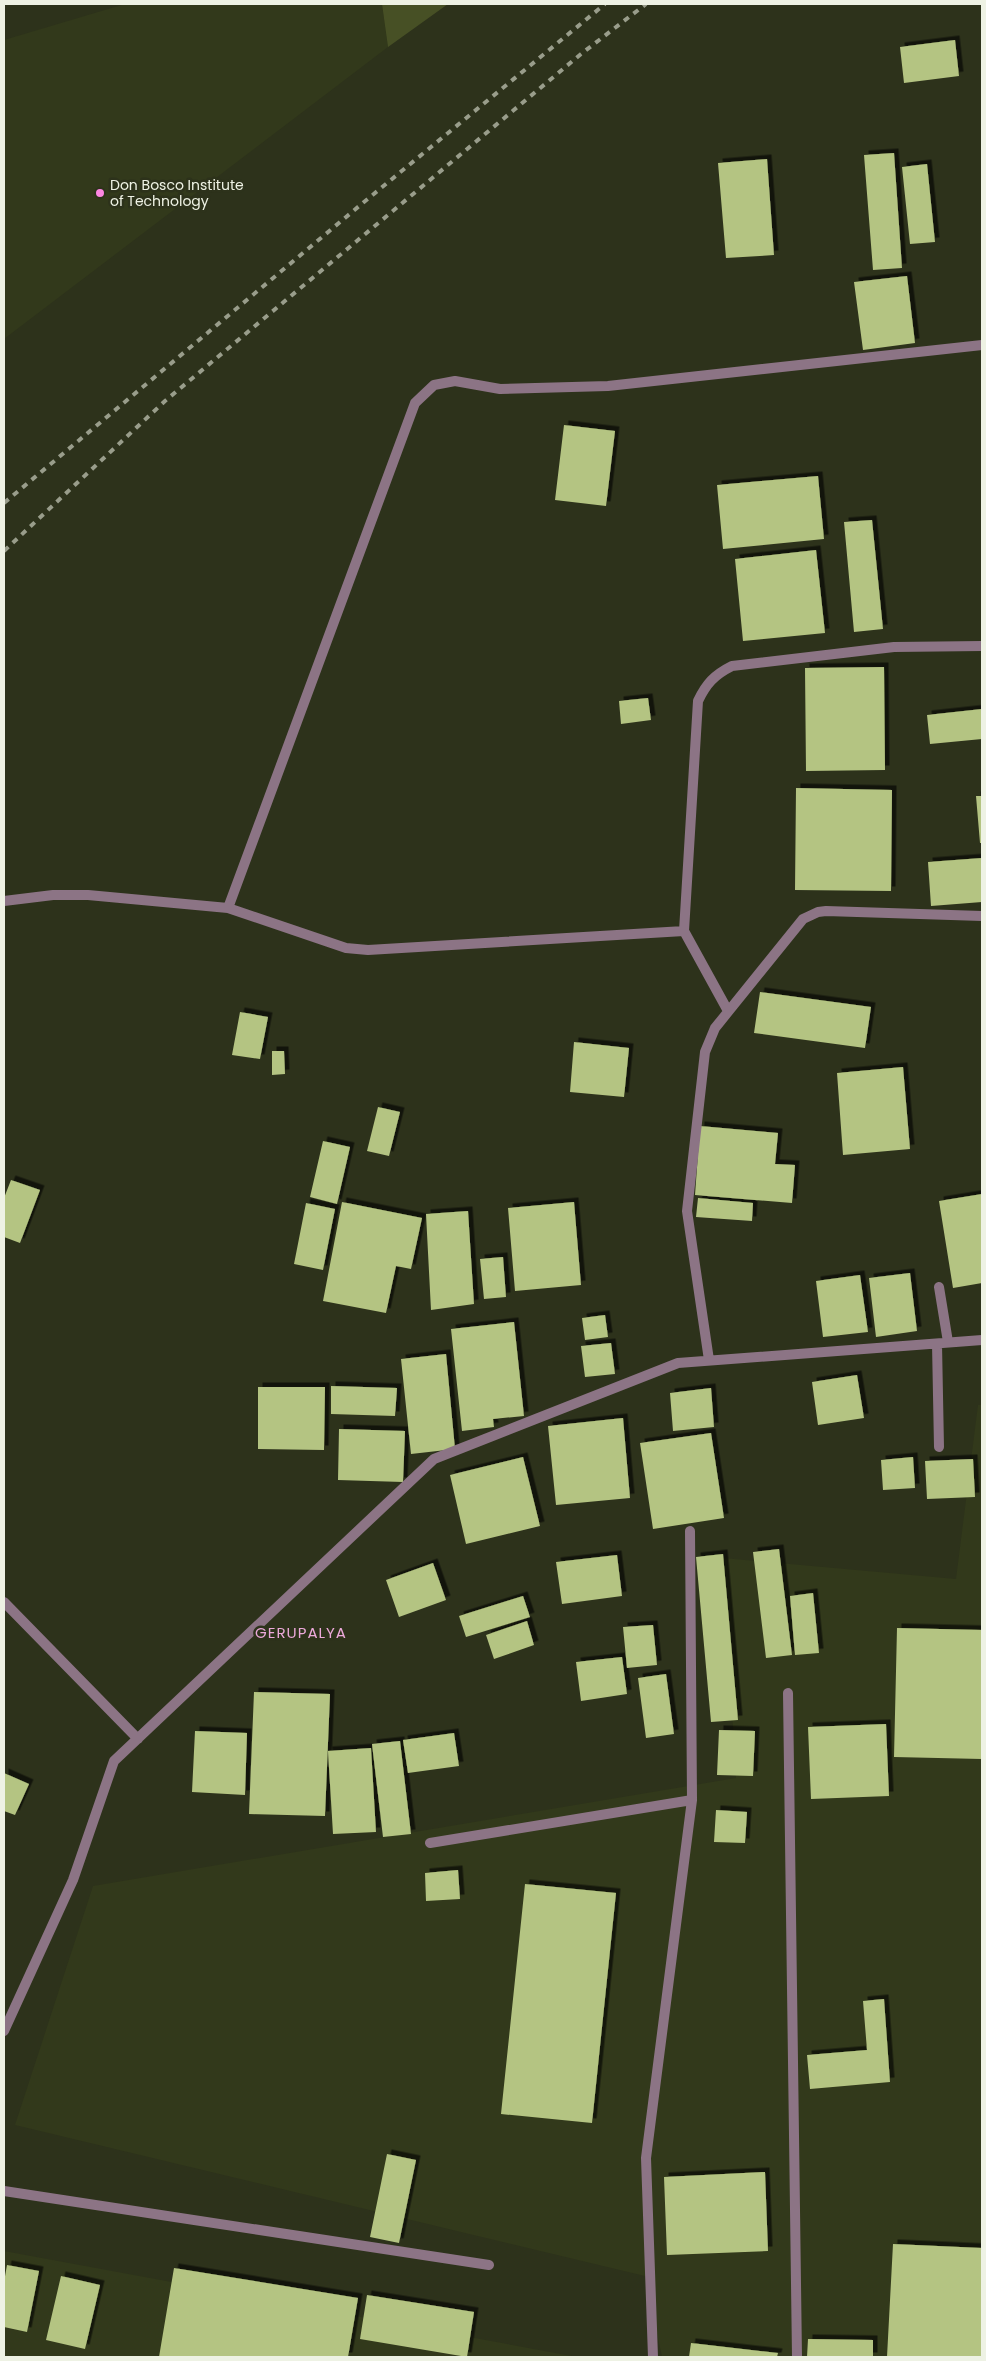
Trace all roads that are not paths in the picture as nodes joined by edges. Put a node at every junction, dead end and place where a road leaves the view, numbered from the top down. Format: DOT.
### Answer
graph roads {
  1 [pos="982,345"];
  2 [pos="982,646"];
  3 [pos="4,900"];
  4 [pos="228,908"];
  5 [pos="982,916"];
  6 [pos="684,931"];
  7 [pos="728,1011"];
  8 [pos="939,1287"];
  9 [pos="982,1340"];
  10 [pos="948,1342"];
  11 [pos="937,1344"];
  12 [pos="709,1360"];
  13 [pos="939,1447"];
  14 [pos="690,1531"];
  15 [pos="4,1602"];
  16 [pos="788,1693"];
  17 [pos="138,1739"];
  18 [pos="692,1800"];
  19 [pos="430,1843"];
  20 [pos="4,2031"];
  21 [pos="4,2192"];
  22 [pos="489,2265"];
  23 [pos="653,2357"];
  24 [pos="797,2357"];
  1 -- 4 [label="street"];
  2 -- 6 [label="street"];
  3 -- 4 [label="street"];
  4 -- 6 [label="street"];
  5 -- 7 [label="street"];
  6 -- 7 [label="street"];
  7 -- 12 [label="street"];
  8 -- 10 [label="street"];
  9 -- 10 [label="street"];
  10 -- 11 [label="street"];
  11 -- 12 [label="street"];
  11 -- 13 [label="street"];
  12 -- 17 [label="street"];
  14 -- 18 [label="street"];
  15 -- 17 [label="street"];
  16 -- 24 [label="street"];
  17 -- 20 [label="street"];
  18 -- 19 [label="street"];
  18 -- 23 [label="street"];
  21 -- 22 [label="street"];
}
